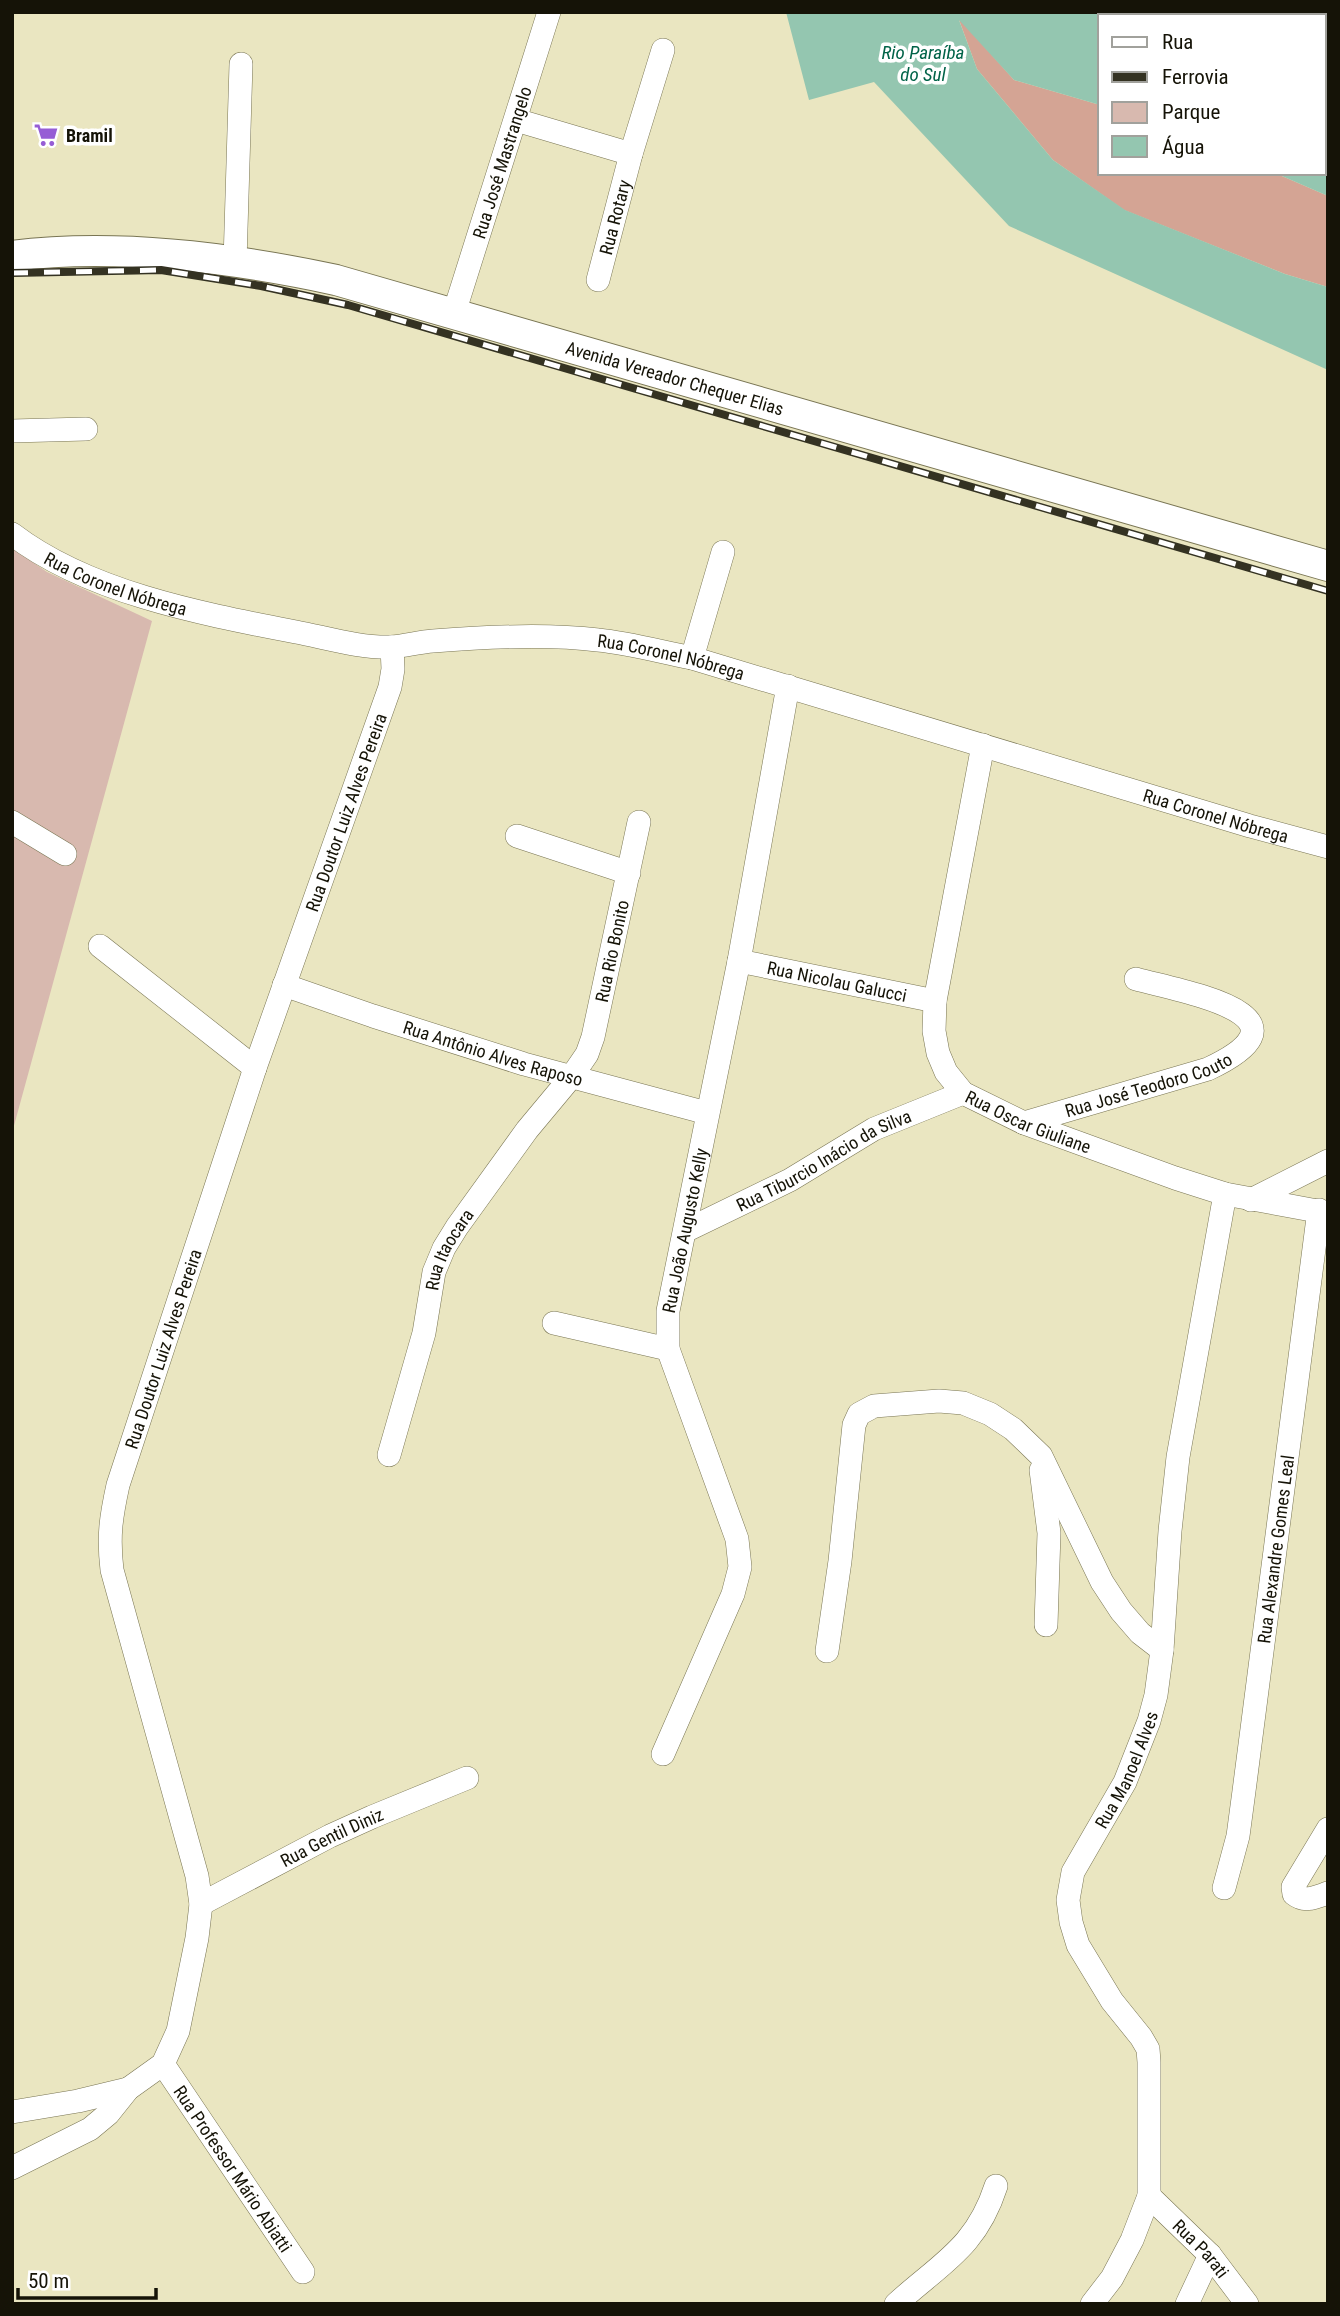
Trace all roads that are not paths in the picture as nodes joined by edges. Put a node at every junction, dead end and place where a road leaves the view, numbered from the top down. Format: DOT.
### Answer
graph roads {
  1 [pos="549,12"];
  2 [pos="663,50"];
  3 [pos="242,64"];
  4 [pos="516,120"];
  5 [pos="631,154"];
  6 [pos="12,256"];
  7 [pos="235,262"];
  8 [pos="598,280"];
  9 [pos="454,313"];
  10 [pos="86,429"];
  11 [pos="12,430"];
  12 [pos="12,534"];
  13 [pos="723,552"];
  14 [pos="1328,566"];
  15 [pos="392,647"];
  16 [pos="692,658"];
  17 [pos="788,686"];
  18 [pos="983,745"];
  19 [pos="12,822"];
  20 [pos="639,822"];
  21 [pos="517,836"];
  22 [pos="1328,847"];
  23 [pos="65,854"];
  24 [pos="629,873"];
  25 [pos="100,946"];
  26 [pos="739,961"];
  27 [pos="1136,979"];
  28 [pos="284,985"];
  29 [pos="935,1001"];
  30 [pos="255,1068"];
  31 [pos="572,1076"];
  32 [pos="963,1093"];
  33 [pos="706,1113"];
  34 [pos="1024,1123"];
  35 [pos="1328,1161"];
  36 [pos="1225,1194"];
  37 [pos="1251,1200"];
  38 [pos="1323,1211"];
  39 [pos="685,1231"];
  40 [pos="554,1323"];
  41 [pos="668,1349"];
  42 [pos="389,1455"];
  43 [pos="1041,1456"];
  44 [pos="1046,1625"];
  45 [pos="1162,1650"];
  46 [pos="827,1651"];
  47 [pos="663,1754"];
  48 [pos="467,1778"];
  49 [pos="1328,1829"];
  50 [pos="1224,1888"];
  51 [pos="1328,1893"];
  52 [pos="201,1904"];
  53 [pos="163,2064"];
  54 [pos="128,2089"];
  55 [pos="12,2112"];
  56 [pos="12,2168"];
  57 [pos="996,2186"];
  58 [pos="1149,2196"];
  59 [pos="1210,2255"];
  60 [pos="303,2272"];
  61 [pos="896,2304"];
  62 [pos="1092,2304"];
  63 [pos="1187,2304"];
  64 [pos="1247,2304"];
  1 -- 4 [label="street, Rua José Mastrangelo"];
  2 -- 5 [label="street, Rua Rotary"];
  3 -- 7 [label="street"];
  4 -- 5 [label="street"];
  4 -- 9 [label="street, Rua José Mastrangelo"];
  5 -- 8 [label="street, Rua Rotary"];
  6 -- 7 [label="main road, Avenida Vereador Chequer Elias"];
  7 -- 9 [label="main road, Avenida Vereador Chequer Elias"];
  9 -- 14 [label="main road, Avenida Vereador Chequer Elias"];
  10 -- 11 [label="street"];
  12 -- 15 [label="street, Rua Coronel Nóbrega"];
  13 -- 16 [label="street"];
  15 -- 16 [label="street, Rua Coronel Nóbrega"];
  15 -- 28 [label="street, Rua Doutor Luiz Alves Pereira"];
  16 -- 17 [label="street, Rua Coronel Nóbrega"];
  17 -- 18 [label="street, Rua Coronel Nóbrega"];
  17 -- 26 [label="street, Rua João Augusto Kelly"];
  18 -- 22 [label="street, Rua Coronel Nóbrega"];
  18 -- 29 [label="street, Rua Oscar Giuliane"];
  19 -- 23 [label="street"];
  20 -- 24 [label="street, Rua Rio Bonito"];
  21 -- 24 [label="street"];
  24 -- 31 [label="street, Rua Rio Bonito"];
  25 -- 30 [label="street"];
  26 -- 29 [label="street, Rua Nicolau Galucci"];
  26 -- 33 [label="street, Rua João Augusto Kelly"];
  27 -- 34 [label="street, Rua José Teodoro Couto"];
  28 -- 30 [label="street, Rua Doutor Luiz Alves Pereira"];
  28 -- 31 [label="street, Rua Antônio Alves Raposo"];
  29 -- 32 [label="street, Rua Oscar Giuliane"];
  30 -- 52 [label="street, Rua Doutor Luiz Alves Pereira"];
  31 -- 33 [label="street, Rua Antônio Alves Raposo"];
  31 -- 42 [label="street, Rua Itaocara"];
  32 -- 34 [label="street, Rua Oscar Giuliane"];
  32 -- 39 [label="street, Rua Tiburcio Inácio da Silva"];
  33 -- 39 [label="street, Rua João Augusto Kelly"];
  34 -- 36 [label="street, Rua Oscar Giuliane"];
  35 -- 37 [label="street"];
  36 -- 37 [label="street, Rua Oscar Giuliane"];
  36 -- 45 [label="street, Rua Manoel Alves"];
  37 -- 38 [label="street, Rua Oscar Giuliane"];
  38 -- 50 [label="street, Rua Alexandre Gomes Leal"];
  39 -- 41 [label="street, Rua João Augusto Kelly"];
  40 -- 41 [label="street"];
  41 -- 47 [label="street, Rua João Augusto Kelly"];
  43 -- 44 [label="street"];
  43 -- 45 [label="street"];
  43 -- 46 [label="street"];
  45 -- 58 [label="street, Rua Manoel Alves"];
  48 -- 52 [label="street, Rua Gentil Diniz"];
  49 -- 51 [label="street"];
  52 -- 53 [label="street, Rua Doutor Luiz Alves Pereira"];
  53 -- 54 [label="street"];
  53 -- 60 [label="street, Rua Professor Mário Abiatti"];
  54 -- 55 [label="street"];
  54 -- 56 [label="street"];
  57 -- 61 [label="street"];
  58 -- 59 [label="street, Rua Parati"];
  58 -- 62 [label="street, Rua Manoel Alves"];
  59 -- 63 [label="street"];
  59 -- 64 [label="street, Rua Parati"];
}
